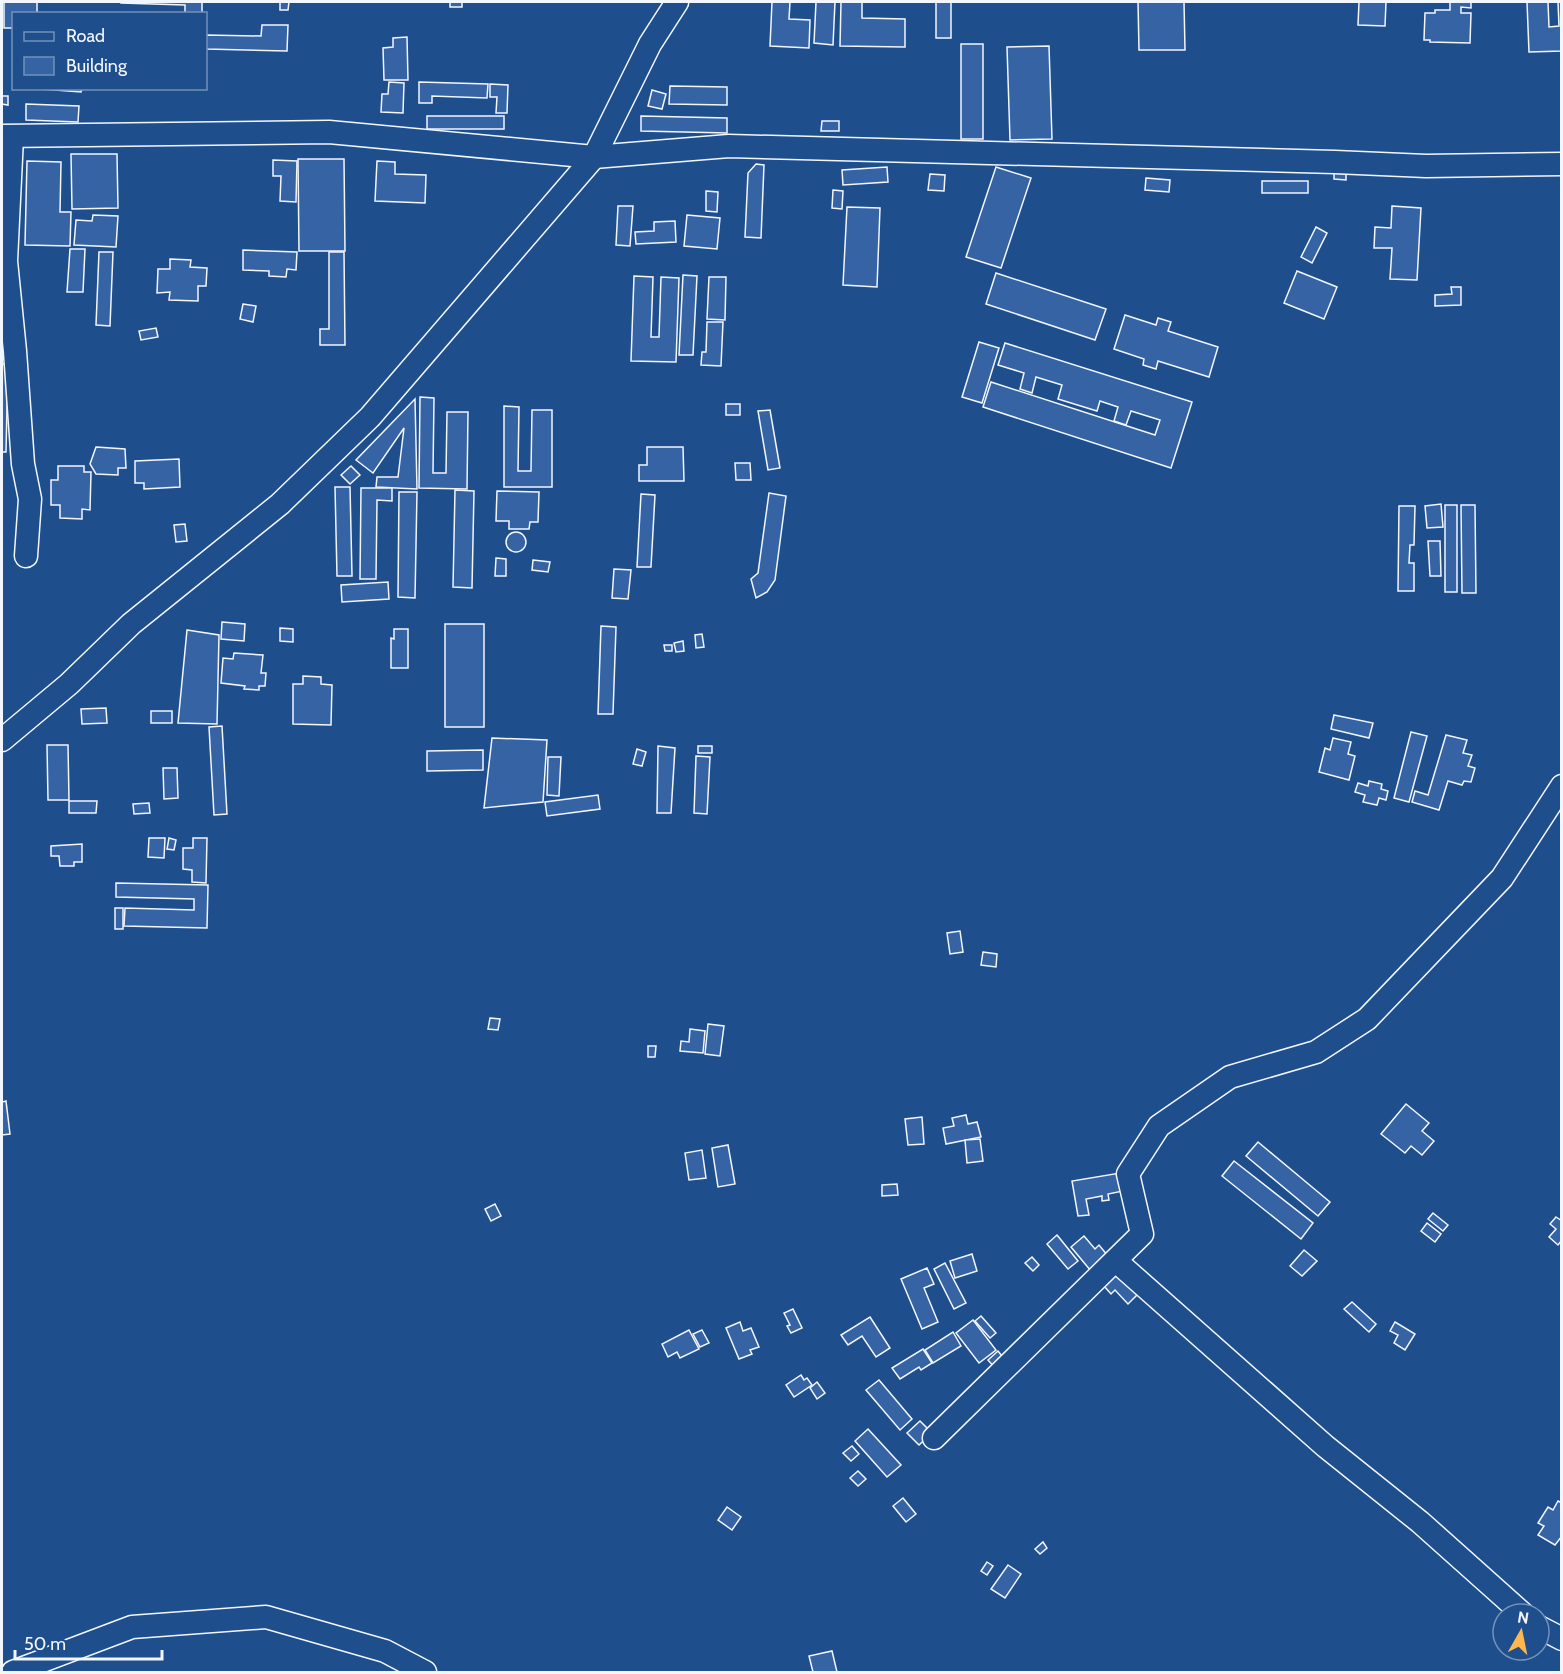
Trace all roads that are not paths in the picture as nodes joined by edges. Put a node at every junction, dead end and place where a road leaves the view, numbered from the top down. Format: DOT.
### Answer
graph roads {
  1 [pos="677,2"];
  2 [pos="7,136"];
  3 [pos="594,157"];
  4 [pos="1562,164"];
  5 [pos="26,556"];
  6 [pos="2,740"];
  7 [pos="1562,786"];
  8 [pos="1116,1261"];
  9 [pos="934,1438"];
  10 [pos="1510,1602"];
  11 [pos="13,1672"];
  12 [pos="425,1672"];
  1 -- 3 [label="street"];
  2 -- 3 [label="street"];
  2 -- 5 [label="street"];
  3 -- 4 [label="street"];
  3 -- 6 [label="street"];
  7 -- 8 [label="street"];
  8 -- 9 [label="street"];
  8 -- 10 [label="street"];
  11 -- 12 [label="street"];
}
